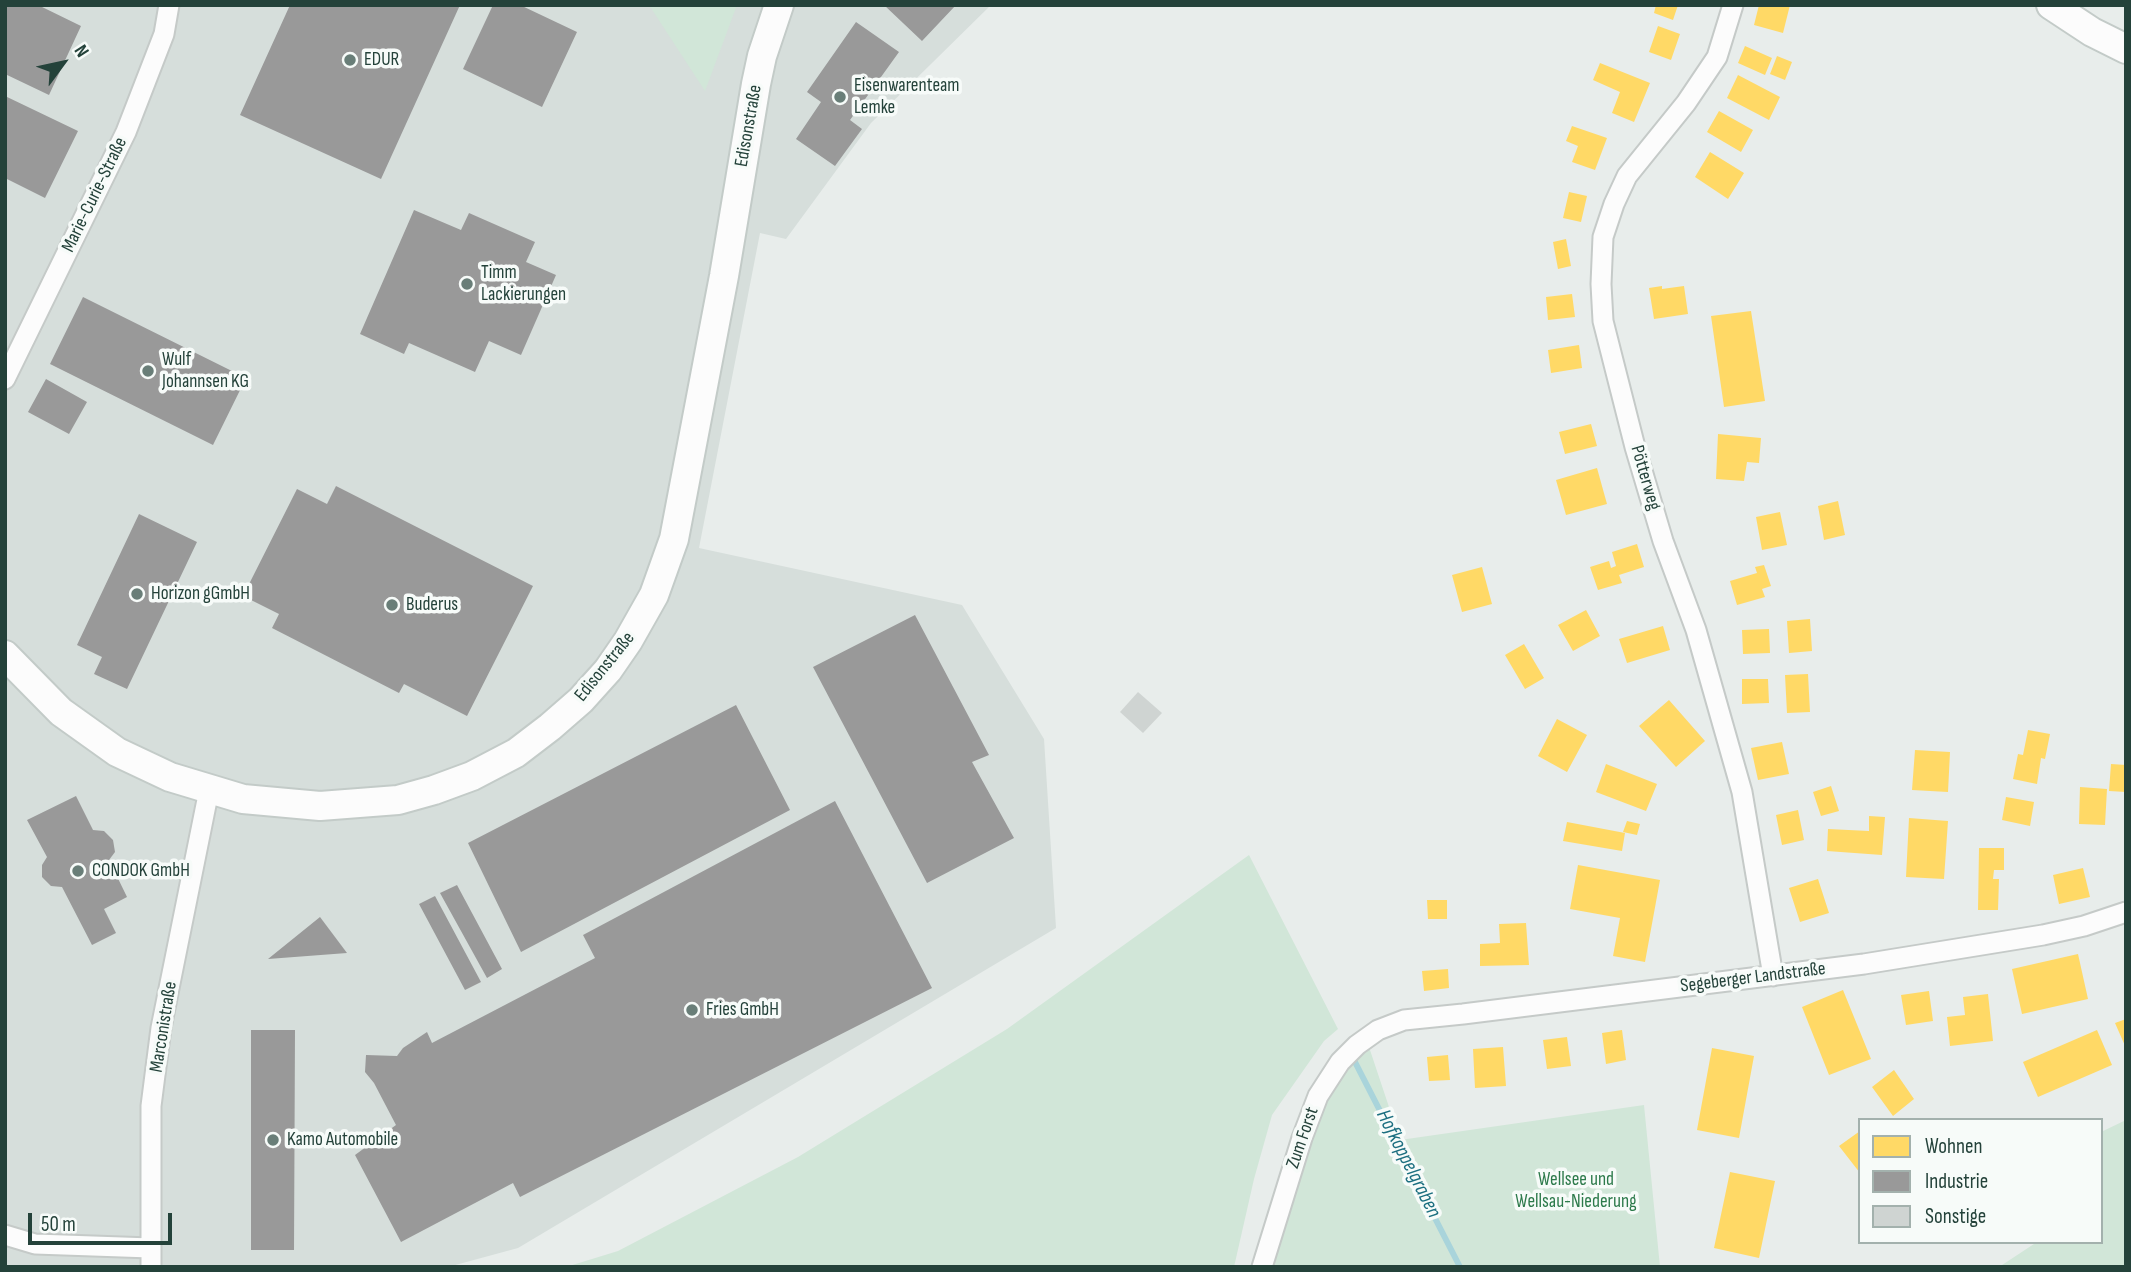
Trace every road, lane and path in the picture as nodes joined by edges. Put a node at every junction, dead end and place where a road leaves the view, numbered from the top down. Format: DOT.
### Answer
graph roads {
  1 [pos="169,5"];
  2 [pos="779,5"];
  3 [pos="1733,5"];
  4 [pos="2051,5"];
  5 [pos="2126,49"];
  6 [pos="5,379"];
  7 [pos="5,654"];
  8 [pos="209,790"];
  9 [pos="2126,912"];
  10 [pos="1773,976"];
  11 [pos="1378,1030"];
  12 [pos="5,1236"];
  13 [pos="151,1257"];
  14 [pos="1262,1267"];
  1 -- 6 [label="street, Marie-Curie-Straße"];
  2 -- 8 [label="street, Edisonstraße"];
  3 -- 10 [label="street, Pötterweg"];
  4 -- 5 [label="street"];
  7 -- 8 [label="street, Edisonstraße"];
  8 -- 13 [label="street, Marconistraße"];
  9 -- 10 [label="street, Segeberger Landstraße"];
  10 -- 11 [label="street, Segeberger Landstraße"];
  11 -- 14 [label="street, Zum Forst"];
  12 -- 13 [label="street"];
}
